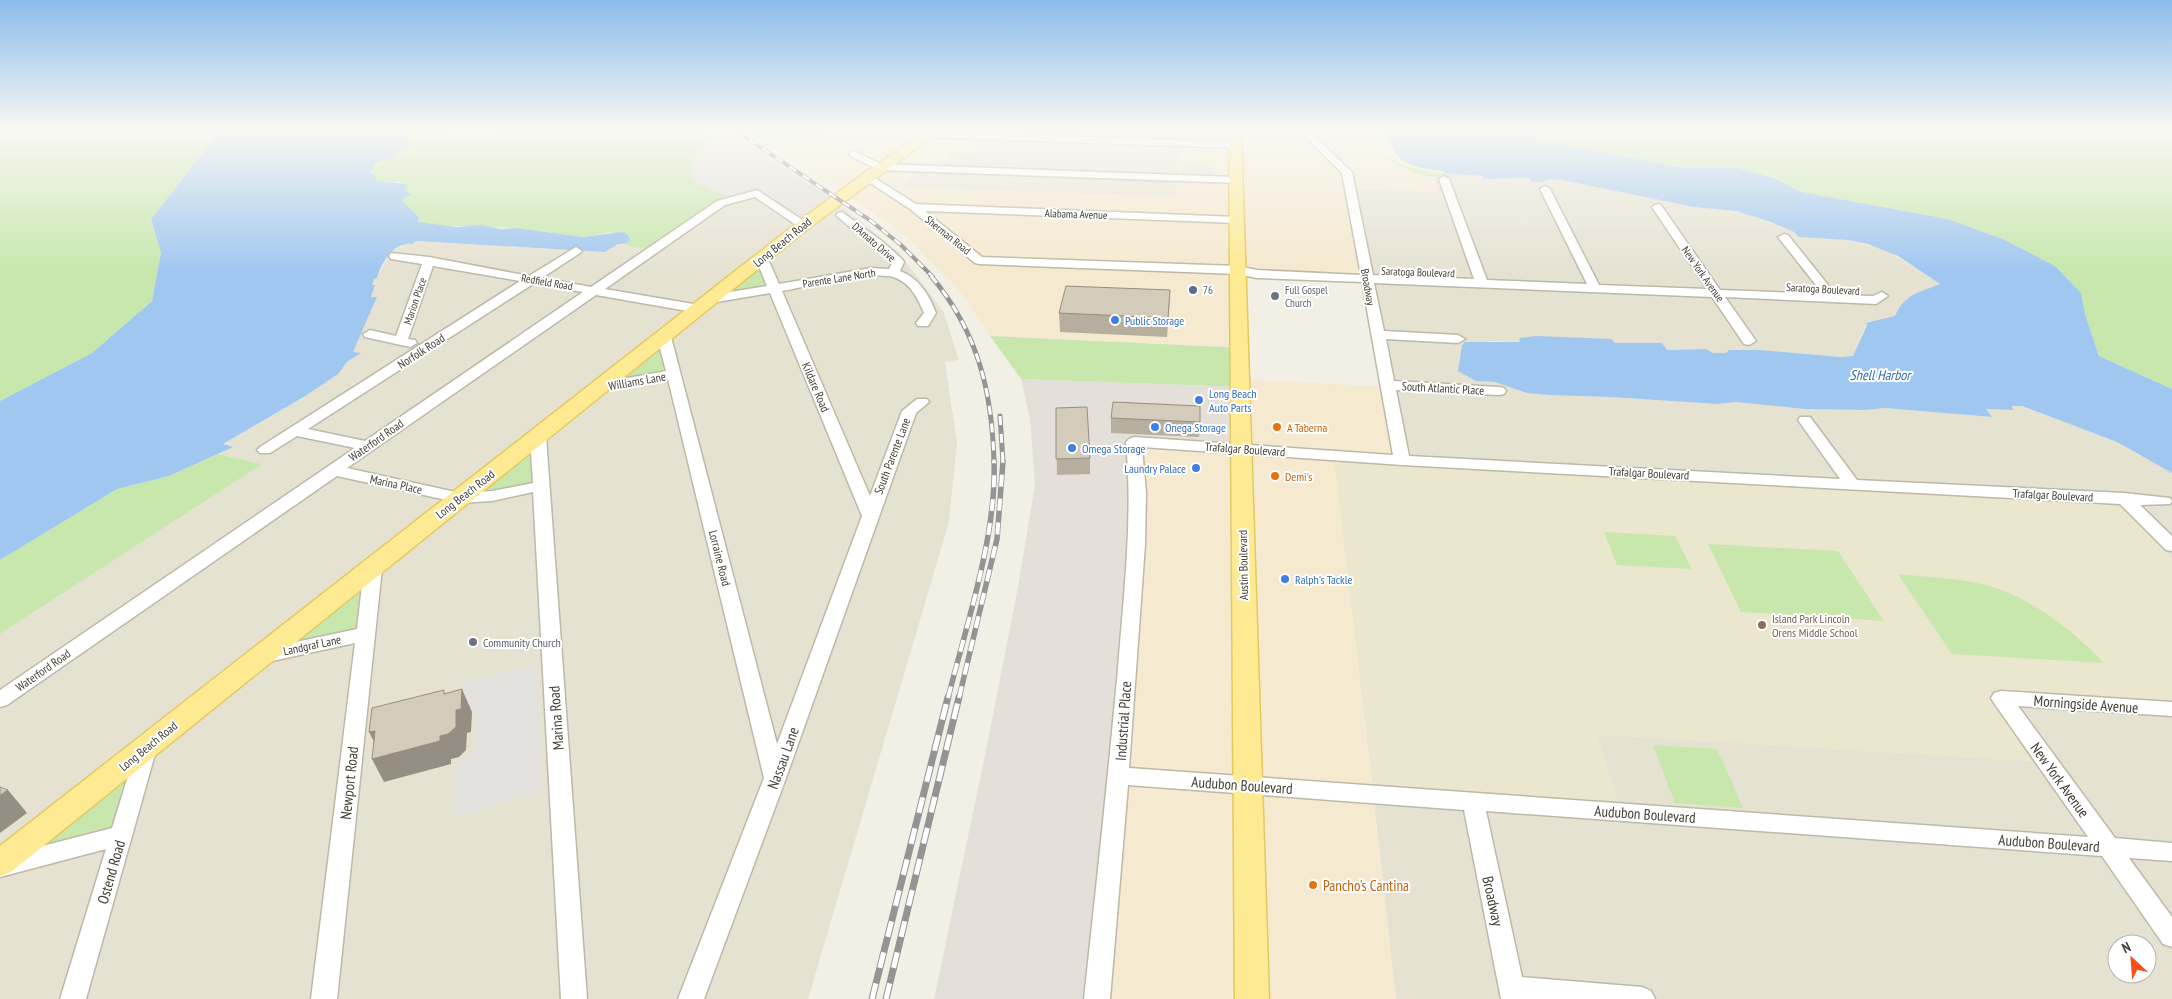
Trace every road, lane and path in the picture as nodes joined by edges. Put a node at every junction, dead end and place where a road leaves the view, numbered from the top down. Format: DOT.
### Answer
graph roads {
  1 [pos="865,178"];
  2 [pos="879,178"];
  3 [pos="1128,178"];
  4 [pos="1348,178"];
  5 [pos="1236,180"];
  6 [pos="1444,180"];
  7 [pos="1545,189"];
  8 [pos="914,207"];
  9 [pos="1657,207"];
  10 [pos="842,215"];
  11 [pos="1237,220"];
  12 [pos="803,225"];
  13 [pos="1784,236"];
  14 [pos="576,251"];
  15 [pos="396,256"];
  16 [pos="762,259"];
  17 [pos="979,260"];
  18 [pos="428,262"];
  19 [pos="1238,270"];
  20 [pos="893,272"];
  21 [pos="1366,274"];
  22 [pos="1480,279"];
  23 [pos="532,280"];
  24 [pos="1593,284"];
  25 [pos="1710,284"];
  26 [pos="775,289"];
  27 [pos="593,291"];
  28 [pos="741,294"];
  29 [pos="1829,294"];
  30 [pos="1718,295"];
  31 [pos="705,304"];
  32 [pos="923,323"];
  33 [pos="370,334"];
  34 [pos="1377,335"];
  35 [pos="664,337"];
  36 [pos="1458,339"];
  37 [pos="401,341"];
  38 [pos="1748,341"];
  39 [pos="427,347"];
  40 [pos="674,374"];
  41 [pos="1387,385"];
  42 [pos="601,387"];
  43 [pos="1498,391"];
  44 [pos="922,402"];
  45 [pos="1805,420"];
  46 [pos="296,431"];
  47 [pos="538,437"];
  48 [pos="1134,442"];
  49 [pos="368,446"];
  50 [pos="1240,449"];
  51 [pos="265,450"];
  52 [pos="1402,460"];
  53 [pos="332,470"];
  54 [pos="1852,484"];
  55 [pos="541,486"];
  56 [pos="460,498"];
  57 [pos="2124,498"];
  58 [pos="2164,501"];
  59 [pos="870,515"];
  60 [pos="2172,546"];
  61 [pos="373,568"];
  62 [pos="366,634"];
  63 [pos="259,657"];
  64 [pos="2001,698"];
  65 [pos="0,700"];
  66 [pos="2172,709"];
  67 [pos="148,746"];
  68 [pos="1119,776"];
  69 [pos="776,778"];
  70 [pos="1248,786"];
  71 [pos="1473,802"];
  72 [pos="122,835"];
  73 [pos="2109,848"];
  74 [pos="2172,852"];
  75 [pos="0,865"];
  76 [pos="2172,936"];
  77 [pos="1513,994"];
  78 [pos="73,999"];
  79 [pos="324,999"];
  80 [pos="574,999"];
  81 [pos="691,999"];
  82 [pos="1097,999"];
  83 [pos="1252,999"];
  84 [pos="1642,999"];
  1 -- 12 [label="main road, Long Beach Road"];
  2 -- 8 [label="street, Sherman Road"];
  3 -- 5 [label="street"];
  4 -- 21 [label="street, Broadway"];
  5 -- 11 [label="main road, Austin Boulevard"];
  6 -- 22 [label="street"];
  7 -- 24 [label="street"];
  8 -- 11 [label="street, Alabama Avenue"];
  8 -- 17 [label="street, Sherman Road"];
  9 -- 25 [label="street, New York Avenue"];
  10 -- 20 [label="street, D'Amato Drive"];
  11 -- 19 [label="main road, Austin Boulevard"];
  12 -- 16 [label="main road, Long Beach Road"];
  12 -- 27 [label="street, Waterford Road"];
  13 -- 29 [label="street"];
  14 -- 23 [label="street, Norfolk Road"];
  15 -- 18 [label="street, Redfield Road"];
  16 -- 26 [label="street, Kildare Road"];
  16 -- 31 [label="main road, Long Beach Road"];
  17 -- 19 [label="street, Saratoga Boulevard"];
  18 -- 23 [label="street, Redfield Road"];
  18 -- 37 [label="street, Marion Place"];
  19 -- 21 [label="street, Saratoga Boulevard"];
  19 -- 50 [label="main road, Austin Boulevard"];
  20 -- 26 [label="street, Parente Lane North"];
  20 -- 32 [label="street, Parente Lane North"];
  21 -- 22 [label="street, Saratoga Boulevard"];
  21 -- 34 [label="street, Broadway"];
  22 -- 24 [label="street, Saratoga Boulevard"];
  23 -- 27 [label="street, Redfield Road"];
  23 -- 39 [label="street, Norfolk Road"];
  24 -- 25 [label="street, Saratoga Boulevard"];
  24 -- 30 [label="street, Saratoga Boulevard"];
  25 -- 29 [label="street, Saratoga Boulevard"];
  25 -- 30 [label="street, New York Avenue"];
  26 -- 28 [label="street, Parente Lane North"];
  26 -- 59 [label="street, Kildare Road"];
  27 -- 31 [label="street, Redfield Road"];
  27 -- 49 [label="street, Waterford Road"];
  28 -- 31 [label="street, Redfield Road"];
  29 -- 30 [label="street, Saratoga Boulevard"];
  30 -- 38 [label="street, New York Avenue"];
  31 -- 35 [label="main road, Long Beach Road"];
  33 -- 37 [label="street"];
  34 -- 36 [label="street"];
  34 -- 41 [label="street, Broadway"];
  35 -- 40 [label="street, Lorraine Road"];
  35 -- 42 [label="main road, Long Beach Road"];
  37 -- 39 [label="street"];
  39 -- 46 [label="street, Norfolk Road"];
  40 -- 42 [label="street, Williams Lane"];
  40 -- 69 [label="street, Lorraine Road"];
  41 -- 43 [label="street, South Atlantic Place"];
  41 -- 52 [label="street, Broadway"];
  42 -- 47 [label="main road, Long Beach Road"];
  44 -- 59 [label="street, South Parente Lane"];
  45 -- 54 [label="street"];
  46 -- 49 [label="street"];
  46 -- 51 [label="street, Norfolk Road"];
  47 -- 55 [label="street, Marina Road"];
  47 -- 56 [label="main road, Long Beach Road"];
  48 -- 50 [label="street, Trafalgar Boulevard"];
  48 -- 68 [label="street, Industrial Place"];
  49 -- 53 [label="street, Waterford Road"];
  50 -- 52 [label="street, Trafalgar Boulevard"];
  50 -- 70 [label="main road, Austin Boulevard"];
  52 -- 54 [label="street, Trafalgar Boulevard"];
  53 -- 56 [label="street, Marina Place"];
  53 -- 65 [label="street, Waterford Road"];
  54 -- 57 [label="street, Trafalgar Boulevard"];
  55 -- 56 [label="street, Marina Place"];
  55 -- 80 [label="street, Marina Road"];
  56 -- 61 [label="main road, Long Beach Road"];
  57 -- 58 [label="street, Trafalgar Boulevard"];
  57 -- 60 [label="street"];
  59 -- 69 [label="street, Nassau Lane"];
  61 -- 62 [label="street, Newport Road"];
  61 -- 63 [label="main road, Long Beach Road"];
  62 -- 63 [label="street, Landgraf Lane"];
  62 -- 79 [label="street, Newport Road"];
  63 -- 67 [label="main road, Long Beach Road"];
  64 -- 66 [label="street, Morningside Avenue"];
  64 -- 73 [label="street, New York Avenue"];
  67 -- 72 [label="street, Ostend Road"];
  67 -- 75 [label="main road, Long Beach Road"];
  68 -- 70 [label="street, Audubon Boulevard"];
  68 -- 82 [label="street, Industrial Place"];
  69 -- 81 [label="street, Nassau Lane"];
  70 -- 71 [label="street, Audubon Boulevard"];
  70 -- 83 [label="main road, Austin Boulevard"];
  71 -- 73 [label="street, Audubon Boulevard"];
  71 -- 77 [label="street, Broadway"];
  72 -- 75 [label="street"];
  72 -- 78 [label="street, Ostend Road"];
  73 -- 74 [label="street, Audubon Boulevard"];
  73 -- 76 [label="street, New York Avenue"];
  77 -- 84 [label="street"];
}
